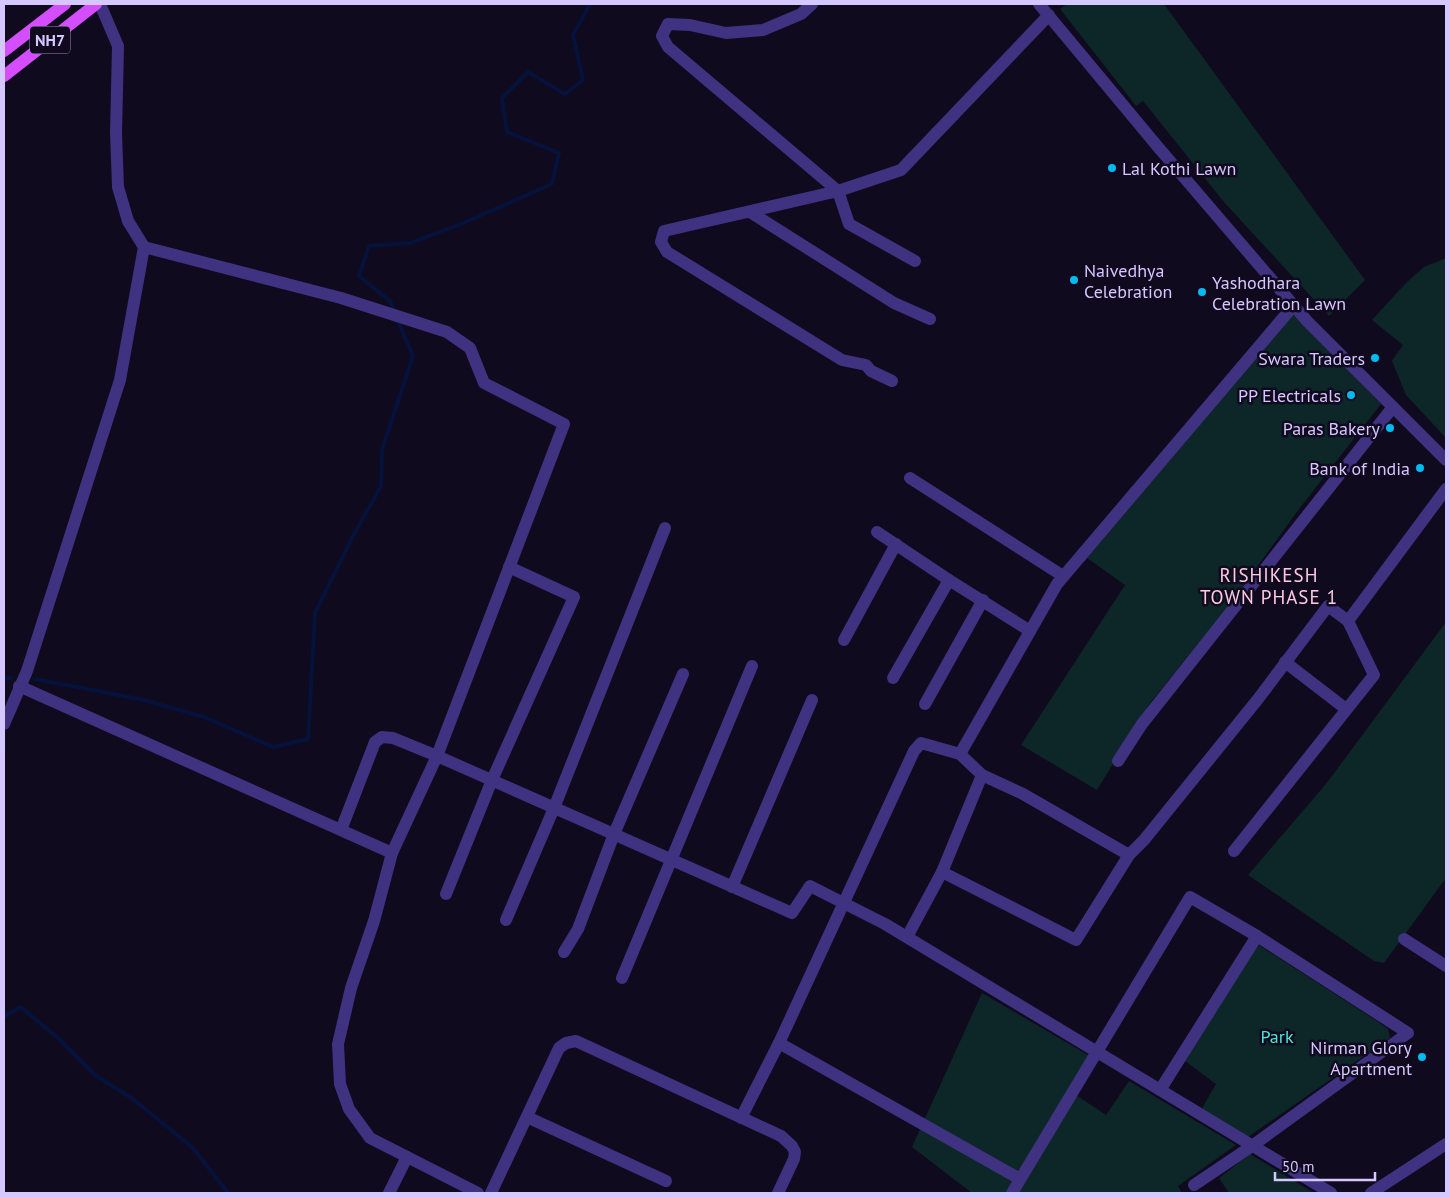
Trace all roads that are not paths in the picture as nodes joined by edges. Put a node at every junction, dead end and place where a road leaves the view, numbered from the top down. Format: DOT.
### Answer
graph roads {
  1 [pos="65,4"];
  2 [pos="98,4"];
  3 [pos="812,4"];
  4 [pos="1039,4"];
  5 [pos="1049,15"];
  6 [pos="4,51"];
  7 [pos="4,76"];
  8 [pos="838,191"];
  9 [pos="750,212"];
  10 [pos="144,247"];
  11 [pos="915,261"];
  12 [pos="1294,305"];
  13 [pos="930,319"];
  14 [pos="892,381"];
  15 [pos="1393,407"];
  16 [pos="1446,460"];
  17 [pos="910,478"];
  18 [pos="1446,489"];
  19 [pos="665,528"];
  20 [pos="877,532"];
  21 [pos="896,544"];
  22 [pos="509,567"];
  23 [pos="1063,576"];
  24 [pos="949,580"];
  25 [pos="983,600"];
  26 [pos="1348,621"];
  27 [pos="1030,631"];
  28 [pos="844,640"];
  29 [pos="1286,662"];
  30 [pos="752,666"];
  31 [pos="683,674"];
  32 [pos="893,678"];
  33 [pos="19,686"];
  34 [pos="812,700"];
  35 [pos="925,704"];
  36 [pos="1346,709"];
  37 [pos="4,724"];
  38 [pos="960,754"];
  39 [pos="437,756"];
  40 [pos="1118,761"];
  41 [pos="982,775"];
  42 [pos="492,780"];
  43 [pos="554,808"];
  44 [pos="341,830"];
  45 [pos="614,834"];
  46 [pos="1234,851"];
  47 [pos="392,853"];
  48 [pos="1129,855"];
  49 [pos="672,860"];
  50 [pos="942,872"];
  51 [pos="732,887"];
  52 [pos="446,894"];
  53 [pos="843,903"];
  54 [pos="506,920"];
  55 [pos="1257,936"];
  56 [pos="907,937"];
  57 [pos="1404,939"];
  58 [pos="564,952"];
  59 [pos="1446,966"];
  60 [pos="622,978"];
  61 [pos="779,1043"];
  62 [pos="1098,1052"];
  63 [pos="1160,1090"];
  64 [pos="527,1116"];
  65 [pos="742,1118"];
  66 [pos="1446,1144"];
  67 [pos="1252,1146"];
  68 [pos="407,1157"];
  69 [pos="1020,1179"];
  70 [pos="666,1181"];
  71 [pos="1194,1185"];
  72 [pos="389,1193"];
  73 [pos="478,1193"];
  74 [pos="491,1193"];
  75 [pos="778,1193"];
  76 [pos="1012,1193"];
  77 [pos="1331,1193"];
  78 [pos="1371,1193"];
  1 -- 6 [label="main road"];
  2 -- 7 [label="main road, NH7"];
  2 -- 10 [label="street"];
  3 -- 8 [label="street"];
  4 -- 5 [label="street"];
  5 -- 8 [label="street"];
  5 -- 12 [label="street"];
  8 -- 9 [label="street"];
  8 -- 11 [label="street"];
  9 -- 13 [label="street"];
  9 -- 14 [label="street"];
  10 -- 22 [label="street"];
  10 -- 33 [label="street"];
  12 -- 15 [label="street"];
  12 -- 23 [label="street"];
  15 -- 16 [label="street"];
  15 -- 40 [label="street"];
  17 -- 23 [label="street"];
  18 -- 26 [label="street"];
  19 -- 43 [label="street"];
  20 -- 21 [label="street"];
  21 -- 24 [label="street"];
  21 -- 28 [label="street"];
  22 -- 39 [label="street"];
  22 -- 42 [label="street"];
  23 -- 27 [label="street"];
  24 -- 25 [label="street"];
  24 -- 32 [label="street"];
  25 -- 27 [label="street"];
  25 -- 35 [label="street"];
  26 -- 29 [label="street"];
  26 -- 36 [label="street"];
  27 -- 38 [label="street"];
  29 -- 36 [label="street"];
  29 -- 48 [label="street"];
  30 -- 49 [label="street"];
  31 -- 45 [label="street"];
  33 -- 37 [label="street"];
  33 -- 44 [label="street"];
  34 -- 51 [label="street"];
  36 -- 46 [label="street"];
  38 -- 41 [label="street"];
  38 -- 53 [label="street"];
  39 -- 42 [label="street"];
  39 -- 44 [label="street"];
  39 -- 47 [label="street"];
  41 -- 48 [label="street"];
  41 -- 50 [label="street"];
  42 -- 43 [label="street"];
  42 -- 52 [label="street"];
  43 -- 45 [label="street"];
  43 -- 54 [label="street"];
  44 -- 47 [label="street"];
  45 -- 49 [label="street"];
  45 -- 58 [label="street"];
  47 -- 68 [label="street"];
  48 -- 50 [label="street"];
  49 -- 51 [label="street"];
  49 -- 60 [label="street"];
  50 -- 56 [label="street"];
  51 -- 53 [label="street"];
  53 -- 56 [label="street"];
  53 -- 61 [label="street"];
  55 -- 62 [label="street"];
  55 -- 63 [label="street"];
  55 -- 67 [label="street"];
  56 -- 62 [label="street"];
  57 -- 59 [label="street"];
  61 -- 65 [label="street"];
  61 -- 69 [label="street"];
  62 -- 63 [label="street"];
  62 -- 69 [label="street"];
  63 -- 67 [label="street"];
  64 -- 65 [label="street"];
  64 -- 70 [label="street"];
  64 -- 74 [label="street"];
  65 -- 75 [label="street"];
  66 -- 78 [label="street"];
  67 -- 71 [label="street"];
  67 -- 77 [label="street"];
  68 -- 72 [label="street"];
  68 -- 73 [label="street"];
  69 -- 76 [label="street"];
}
